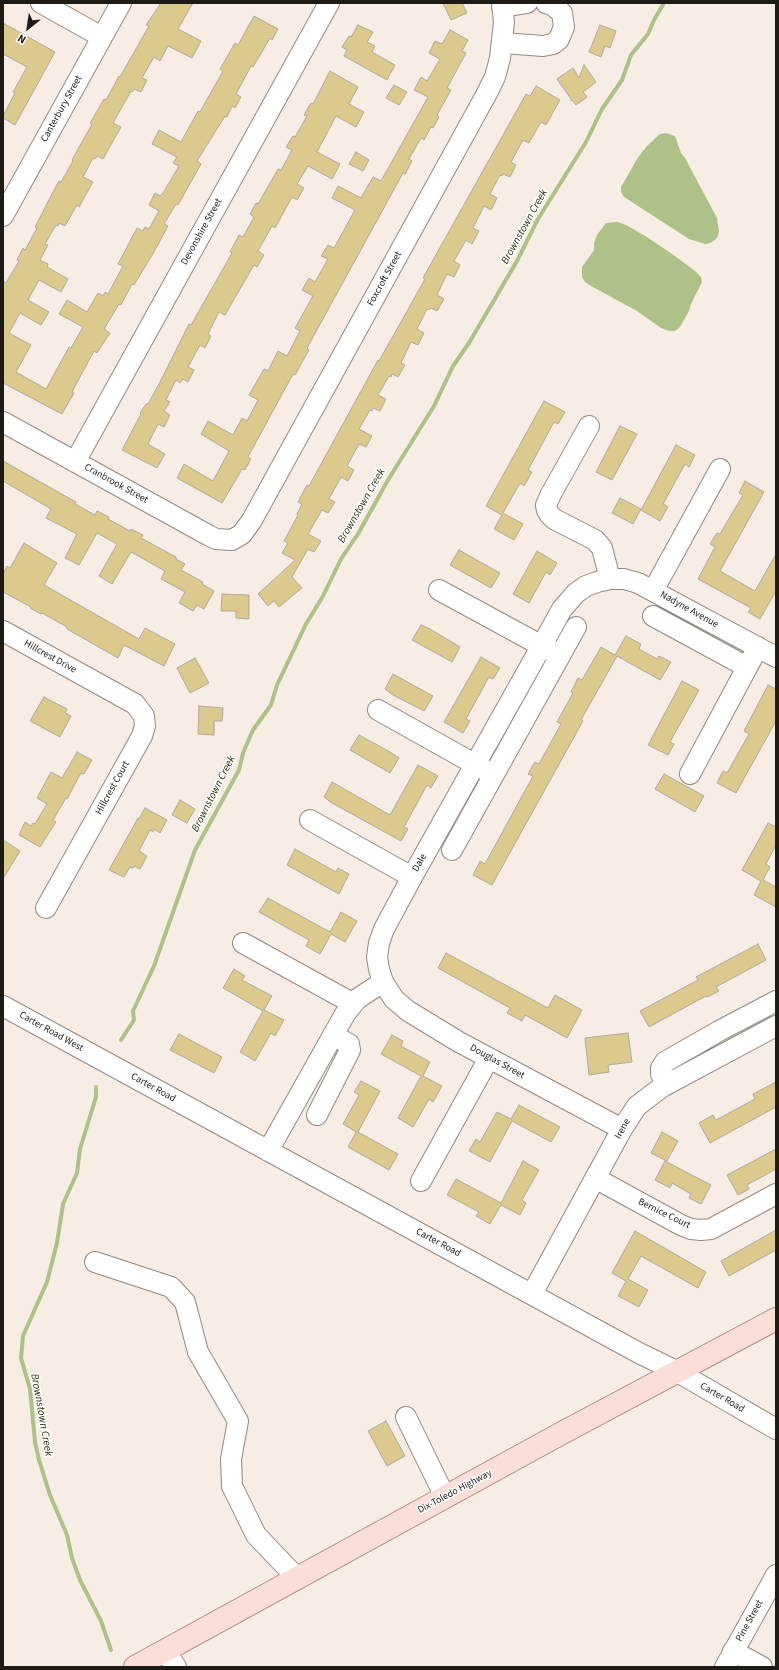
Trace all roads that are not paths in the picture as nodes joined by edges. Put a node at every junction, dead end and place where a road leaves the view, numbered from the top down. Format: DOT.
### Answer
graph roads {
  1 [pos="40,3"];
  2 [pos="121,3"];
  3 [pos="329,3"];
  4 [pos="527,3"];
  5 [pos="546,3"];
  6 [pos="502,5"];
  7 [pos="102,37"];
  8 [pos="503,42"];
  9 [pos="5,207"];
  10 [pos="3,422"];
  11 [pos="589,426"];
  12 [pos="75,462"];
  13 [pos="720,470"];
  14 [pos="232,540"];
  15 [pos="603,580"];
  16 [pos="439,590"];
  17 [pos="653,591"];
  18 [pos="654,616"];
  19 [pos="576,627"];
  20 [pos="3,631"];
  21 [pos="541,646"];
  22 [pos="758,647"];
  23 [pos="560,656"];
  24 [pos="776,658"];
  25 [pos="748,667"];
  26 [pos="97,683"];
  27 [pos="378,710"];
  28 [pos="476,765"];
  29 [pos="690,774"];
  30 [pos="494,775"];
  31 [pos="310,820"];
  32 [pos="452,850"];
  33 [pos="412,877"];
  34 [pos="46,908"];
  35 [pos="243,943"];
  36 [pos="383,982"];
  37 [pos="776,1001"];
  38 [pos="352,1003"];
  39 [pos="3,1006"];
  40 [pos="776,1026"];
  41 [pos="333,1035"];
  42 [pos="489,1058"];
  43 [pos="99,1059"];
  44 [pos="668,1084"];
  45 [pos="317,1115"];
  46 [pos="622,1129"];
  47 [pos="268,1150"];
  48 [pos="595,1178"];
  49 [pos="421,1181"];
  50 [pos="776,1194"];
  51 [pos="95,1262"];
  52 [pos="532,1294"];
  53 [pos="776,1319"];
  54 [pos="676,1371"];
  55 [pos="406,1417"];
  56 [pos="776,1429"];
  57 [pos="445,1496"];
  58 [pos="776,1575"];
  59 [pos="297,1578"];
  60 [pos="171,1659"];
  61 [pos="729,1659"];
  62 [pos="135,1667"];
  63 [pos="762,1667"];
  1 -- 7 [label="street"];
  2 -- 7 [label="street, Canterbury Street"];
  3 -- 12 [label="street, Devonshire Street"];
  4 -- 6 [label="street"];
  5 -- 8 [label="street"];
  6 -- 8 [label="street, Foxcroft Street"];
  7 -- 9 [label="street, Canterbury Street"];
  8 -- 14 [label="street, Foxcroft Street"];
  10 -- 12 [label="street, Cranbrook Street"];
  11 -- 15 [label="street"];
  12 -- 14 [label="street, Cranbrook Street"];
  13 -- 17 [label="street"];
  15 -- 17 [label="street, Nadyne Avenue"];
  15 -- 21 [label="street, Dale"];
  16 -- 21 [label="street"];
  17 -- 22 [label="street, Nadyne Avenue"];
  18 -- 25 [label="street"];
  19 -- 23 [label="street"];
  20 -- 26 [label="street, Hillcrest Drive"];
  21 -- 23 [label="street"];
  21 -- 28 [label="street, Dale"];
  22 -- 24 [label="street, Nadyne Avenue"];
  22 -- 25 [label="street"];
  23 -- 30 [label="street"];
  25 -- 29 [label="street"];
  26 -- 34 [label="street, Hillcrest Court"];
  27 -- 28 [label="street"];
  28 -- 30 [label="street"];
  28 -- 33 [label="street, Dale"];
  30 -- 32 [label="street"];
  31 -- 33 [label="street"];
  33 -- 36 [label="street, Dale"];
  35 -- 38 [label="street"];
  36 -- 38 [label="street"];
  36 -- 42 [label="street, Douglas Street"];
  37 -- 44 [label="street"];
  38 -- 41 [label="street"];
  39 -- 43 [label="street, Carter Road West"];
  40 -- 44 [label="street, Irene"];
  41 -- 45 [label="street"];
  41 -- 47 [label="street"];
  42 -- 46 [label="street, Douglas Street"];
  42 -- 49 [label="street"];
  43 -- 47 [label="street, Carter Road"];
  44 -- 46 [label="street, Irene"];
  46 -- 48 [label="street, Irene"];
  47 -- 52 [label="street, Carter Road"];
  48 -- 50 [label="street, Bernice Court"];
  48 -- 52 [label="street, Irene"];
  51 -- 59 [label="street"];
  52 -- 54 [label="street, Carter Road"];
  53 -- 54 [label="main road, Dix-Toledo Highway"];
  54 -- 56 [label="street, Carter Road"];
  54 -- 57 [label="main road, Dix-Toledo Highway"];
  55 -- 57 [label="street"];
  57 -- 59 [label="main road, Dix-Toledo Highway"];
  58 -- 61 [label="street, Pine Street"];
  59 -- 60 [label="main road, Dix-Toledo Highway"];
  60 -- 62 [label="main road, Dix-Toledo Highway"];
  61 -- 63 [label="street"];
}
